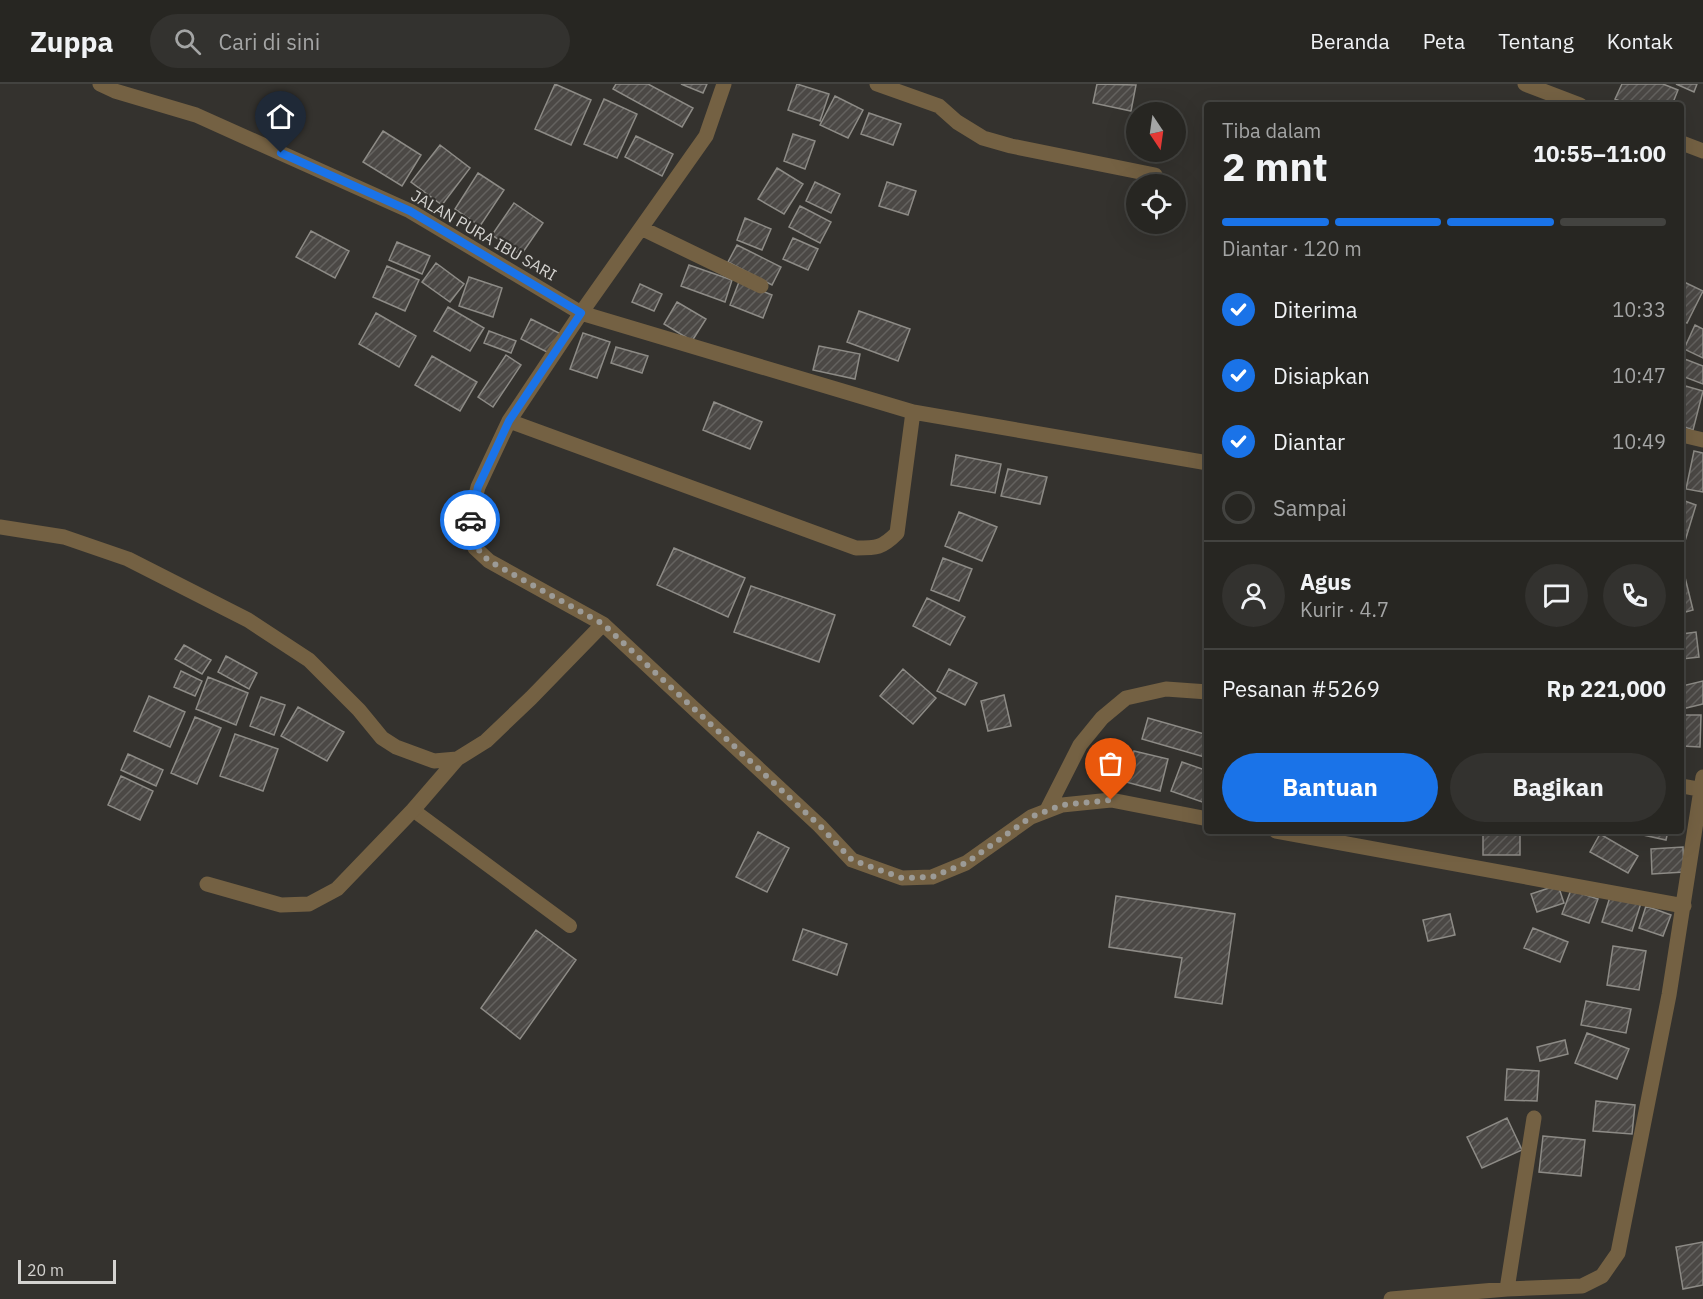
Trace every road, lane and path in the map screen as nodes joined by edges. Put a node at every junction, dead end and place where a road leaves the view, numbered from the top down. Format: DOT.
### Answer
graph roads {
  1 [pos="100,84"];
  2 [pos="724,84"];
  3 [pos="877,84"];
  4 [pos="1525,84"];
  5 [pos="1572,102"];
  6 [pos="1684,144"];
  7 [pos="1703,151"];
  8 [pos="1150,174"];
  9 [pos="641,228"];
  10 [pos="761,286"];
  11 [pos="581,313"];
  12 [pos="914,412"];
  13 [pos="509,421"];
  14 [pos="1684,435"];
  15 [pos="1703,440"];
  16 [pos="1204,462"];
  17 [pos="0,527"];
  18 [pos="603,624"];
  19 [pos="1204,692"];
  20 [pos="457,759"];
  21 [pos="1702,785"];
  22 [pos="1684,786"];
  23 [pos="413,810"];
  24 [pos="1047,810"];
  25 [pos="1204,818"];
  26 [pos="1292,834"];
  27 [pos="207,884"];
  28 [pos="1684,906"];
  29 [pos="570,926"];
  30 [pos="1534,1118"];
  31 [pos="1507,1289"];
  32 [pos="1391,1299"];
  1 -- 11 [label="street, JALAN PURA IBU SARI"];
  2 -- 9 [label="street"];
  3 -- 8 [label="street"];
  4 -- 5 [label="street"];
  6 -- 7 [label="street"];
  9 -- 10 [label="street"];
  9 -- 11 [label="street"];
  11 -- 12 [label="street, JALAN PURA IBU SARI"];
  11 -- 13 [label="street"];
  12 -- 13 [label="street"];
  12 -- 16 [label="street, JALAN PURA IBU SARI"];
  13 -- 18 [label="street"];
  14 -- 15 [label="street"];
  17 -- 20 [label="street"];
  18 -- 20 [label="street"];
  18 -- 24 [label="street"];
  19 -- 24 [label="street"];
  20 -- 23 [label="street"];
  21 -- 22 [label="street"];
  21 -- 28 [label="street"];
  23 -- 27 [label="street"];
  23 -- 29 [label="lane"];
  24 -- 25 [label="street"];
  26 -- 28 [label="street"];
  28 -- 31 [label="street"];
  30 -- 31 [label="street"];
  31 -- 32 [label="street"];
}
